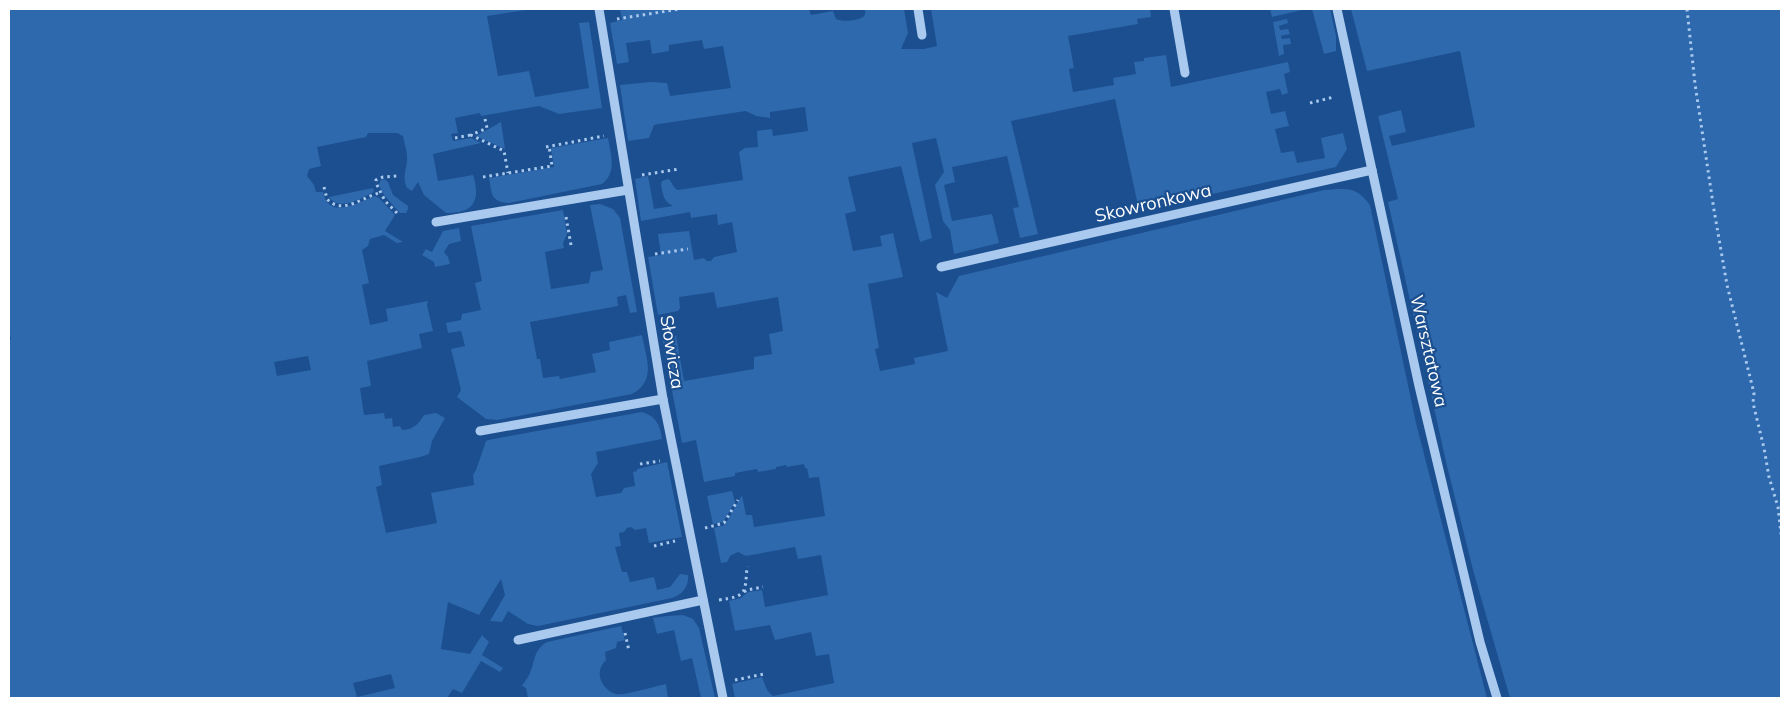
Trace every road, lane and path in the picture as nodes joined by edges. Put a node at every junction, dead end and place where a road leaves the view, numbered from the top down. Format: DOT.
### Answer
graph roads {
  1 [pos="599,9"];
  2 [pos="646,9"];
  3 [pos="680,9"];
  4 [pos="918,9"];
  5 [pos="1174,9"];
  6 [pos="1337,9"];
  7 [pos="1687,9"];
  8 [pos="642,15"];
  9 [pos="601,22"];
  10 [pos="922,35"];
  11 [pos="1185,73"];
  12 [pos="1334,97"];
  13 [pos="1310,103"];
  14 [pos="485,119"];
  15 [pos="619,133"];
  16 [pos="471,135"];
  17 [pos="455,138"];
  18 [pos="679,169"];
  19 [pos="1372,170"];
  20 [pos="508,173"];
  21 [pos="397,176"];
  22 [pos="483,177"];
  23 [pos="626,177"];
  24 [pos="324,187"];
  25 [pos="628,190"];
  26 [pos="380,193"];
  27 [pos="563,201"];
  28 [pos="397,213"];
  29 [pos="436,222"];
  30 [pos="571,245"];
  31 [pos="688,249"];
  32 [pos="639,257"];
  33 [pos="941,267"];
  34 [pos="663,399"];
  35 [pos="480,431"];
  36 [pos="738,500"];
  37 [pos="1781,534"];
  38 [pos="690,535"];
  39 [pos="654,546"];
  40 [pos="747,566"];
  41 [pos="763,587"];
  42 [pos="743,593"];
  43 [pos="703,601"];
  44 [pos="518,640"];
  45 [pos="764,674"];
  46 [pos="720,684"];
  47 [pos="723,698"];
  48 [pos="1497,698"];
  1 -- 9 [label="street, Słowicza"];
  2 -- 8 [label="path"];
  3 -- 8 [label="path"];
  4 -- 10 [label="street"];
  5 -- 11 [label="street"];
  6 -- 19 [label="street, Warsztatowa"];
  7 -- 37 [label="path"];
  8 -- 9 [label="path"];
  9 -- 15 [label="street, Słowicza"];
  12 -- 13 [label="path"];
  14 -- 16 [label="path"];
  15 -- 20 [label="path"];
  15 -- 23 [label="street, Słowicza"];
  16 -- 17 [label="path"];
  16 -- 20 [label="path"];
  18 -- 23 [label="path"];
  19 -- 33 [label="street, Skowronkowa"];
  19 -- 48 [label="street, Warsztatowa"];
  20 -- 22 [label="path"];
  21 -- 26 [label="path"];
  23 -- 25 [label="street, Słowicza"];
  24 -- 26 [label="path"];
  25 -- 27 [label="street"];
  25 -- 32 [label="street, Słowicza"];
  26 -- 28 [label="path"];
  27 -- 29 [label="street"];
  27 -- 30 [label="path"];
  31 -- 32 [label="path"];
  32 -- 34 [label="street, Słowicza"];
  34 -- 35 [label="street"];
  34 -- 38 [label="street, Słowicza"];
  36 -- 38 [label="path"];
  38 -- 39 [label="path"];
  38 -- 43 [label="street, Słowicza"];
  40 -- 42 [label="path"];
  41 -- 42 [label="path"];
  42 -- 43 [label="path"];
  43 -- 44 [label="street"];
  43 -- 46 [label="street, Słowicza"];
  45 -- 46 [label="path"];
  46 -- 47 [label="street, Słowicza"];
}
